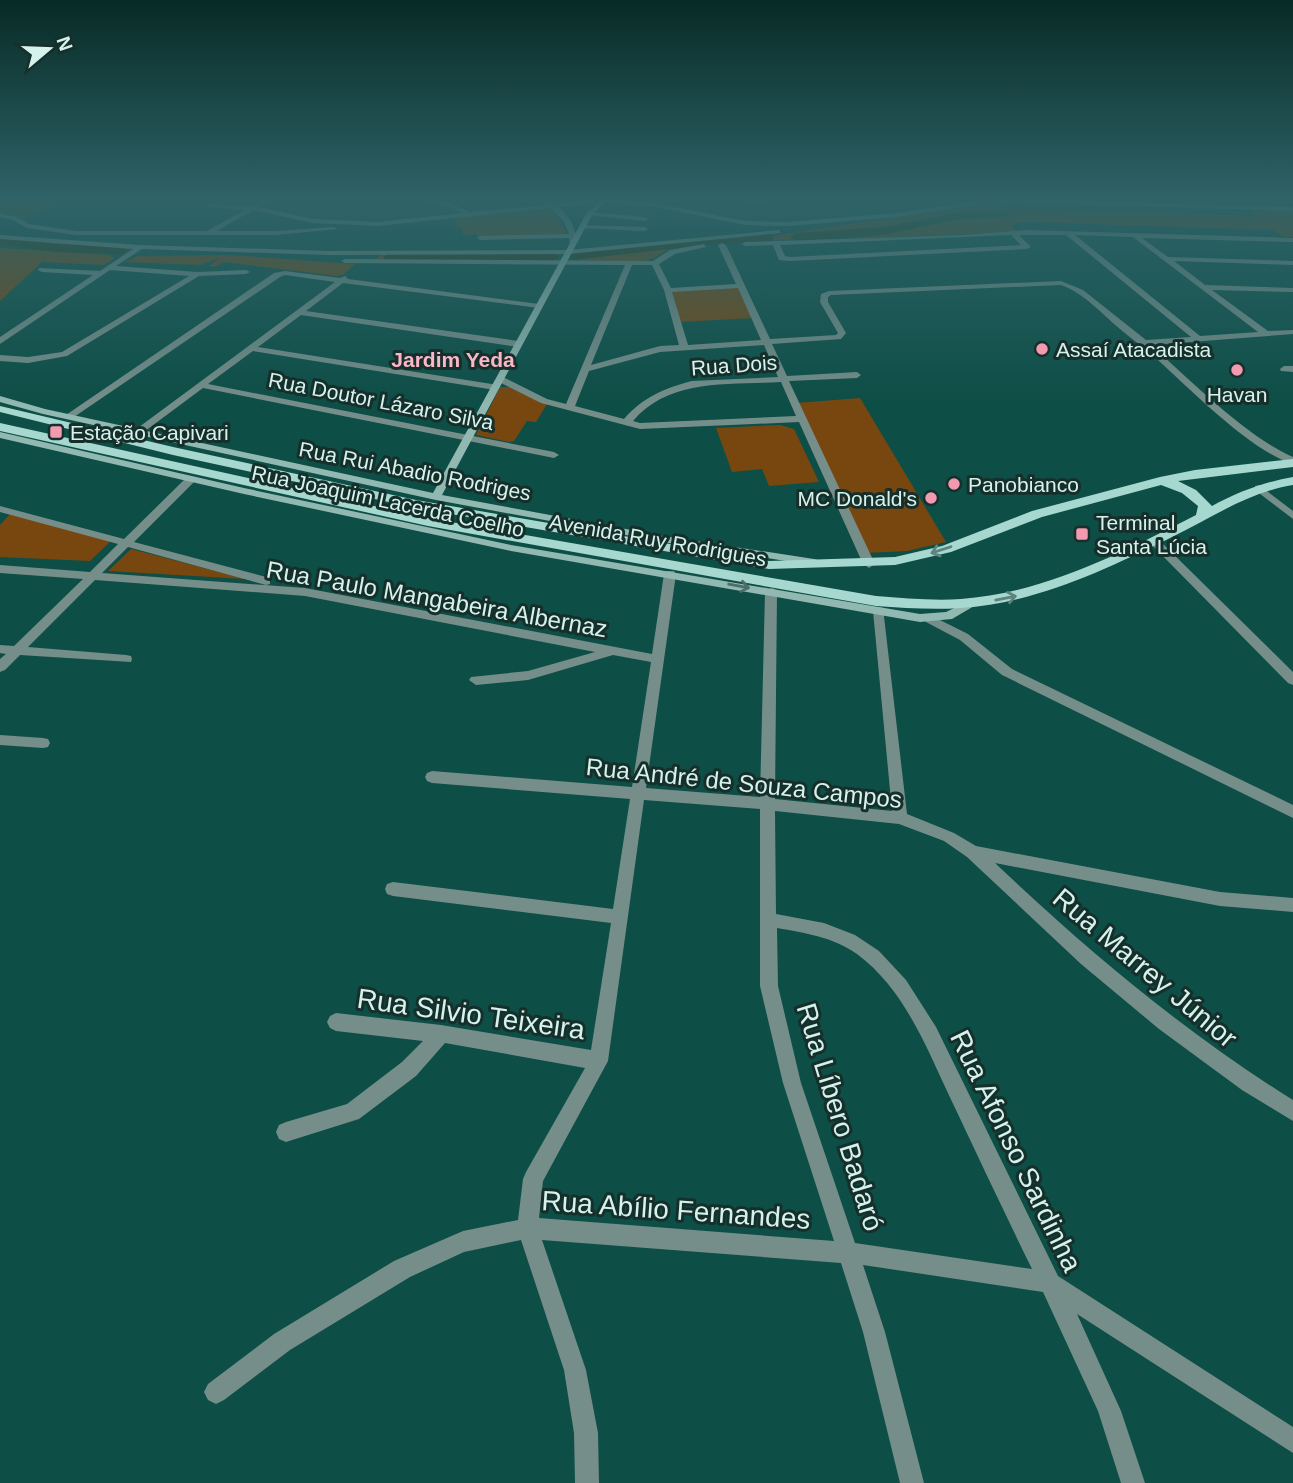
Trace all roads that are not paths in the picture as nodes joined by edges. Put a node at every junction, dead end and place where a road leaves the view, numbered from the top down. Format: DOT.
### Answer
graph roads {
  1 [pos="111,266"];
  2 [pos="362,266"];
  3 [pos="560,266"];
  4 [pos="628,266"];
  5 [pos="657,266"];
  6 [pos="732,266"];
  7 [pos="1108,266"];
  8 [pos="1175,266"];
  9 [pos="42,270"];
  10 [pos="104,271"];
  11 [pos="246,272"];
  12 [pos="197,274"];
  13 [pos="342,280"];
  14 [pos="741,286"];
  15 [pos="1202,287"];
  16 [pos="668,290"];
  17 [pos="1293,290"];
  18 [pos="539,306"];
  19 [pos="299,312"];
  20 [pos="1293,332"];
  21 [pos="1266,334"];
  22 [pos="1196,337"];
  23 [pos="0,341"];
  24 [pos="1144,343"];
  25 [pos="518,344"];
  26 [pos="767,344"];
  27 [pos="684,347"];
  28 [pos="251,348"];
  29 [pos="0,358"];
  30 [pos="584,370"];
  31 [pos="857,375"];
  32 [pos="784,379"];
  33 [pos="497,383"];
  34 [pos="200,386"];
  35 [pos="0,399"];
  36 [pos="0,408"];
  37 [pos="569,409"];
  38 [pos="68,417"];
  39 [pos="804,419"];
  40 [pos="626,423"];
  41 [pos="0,427"];
  42 [pos="138,432"];
  43 [pos="0,435"];
  44 [pos="1255,438"];
  45 [pos="467,439"];
  46 [pos="1265,453"];
  47 [pos="554,455"];
  48 [pos="1290,465"];
  49 [pos="1244,468"];
  50 [pos="191,479"];
  51 [pos="1160,481"];
  52 [pos="1293,481"];
  53 [pos="1259,488"];
  54 [pos="436,497"];
  55 [pos="0,509"];
  56 [pos="499,509"];
  57 [pos="1293,516"];
  58 [pos="1202,517"];
  59 [pos="513,522"];
  60 [pos="589,526"];
  61 [pos="550,528"];
  62 [pos="504,536"];
  63 [pos="541,541"];
  64 [pos="1154,541"];
  65 [pos="487,542"];
  66 [pos="127,544"];
  67 [pos="557,555"];
  68 [pos="826,564"];
  69 [pos="869,564"];
  70 [pos="0,569"];
  71 [pos="670,574"];
  72 [pos="96,575"];
  73 [pos="305,592"];
  74 [pos="771,592"];
  75 [pos="975,602"];
  76 [pos="879,611"];
  77 [pos="958,612"];
  78 [pos="930,619"];
  79 [pos="964,638"];
  80 [pos="0,649"];
  81 [pos="16,650"];
  82 [pos="609,652"];
  83 [pos="126,659"];
  84 [pos="657,659"];
  85 [pos="0,667"];
  86 [pos="477,680"];
  87 [pos="1293,680"];
  88 [pos="0,740"];
  89 [pos="43,743"];
  90 [pos="432,777"];
  91 [pos="636,794"];
  92 [pos="767,804"];
  93 [pos="1293,812"];
  94 [pos="900,818"];
  95 [pos="973,852"];
  96 [pos="393,889"];
  97 [pos="1293,905"];
  98 [pos="619,917"];
  99 [pos="770,920"];
  100 [pos="336,1022"];
  101 [pos="441,1034"];
  102 [pos="598,1061"];
  103 [pos="1293,1111"];
  104 [pos="286,1132"];
  105 [pos="528,1228"];
  106 [pos="850,1253"];
  107 [pos="1048,1282"];
  108 [pos="216,1392"];
  109 [pos="1293,1441"];
  110 [pos="587,1483"];
  111 [pos="912,1483"];
  112 [pos="1133,1483"];
  1 -- 10 [label="street"];
  2 -- 13 [label="street"];
  3 -- 18 [label="street"];
  4 -- 30 [label="street"];
  5 -- 16 [label="street"];
  6 -- 14 [label="street"];
  7 -- 22 [label="street"];
  8 -- 15 [label="street"];
  9 -- 10 [label="street"];
  10 -- 12 [label="street"];
  10 -- 23 [label="street"];
  11 -- 12 [label="street"];
  12 -- 29 [label="street"];
  13 -- 18 [label="street"];
  13 -- 19 [label="street"];
  13 -- 38 [label="street"];
  14 -- 16 [label="street"];
  14 -- 26 [label="street"];
  15 -- 17 [label="street"];
  15 -- 21 [label="street"];
  16 -- 27 [label="street"];
  18 -- 25 [label="street"];
  19 -- 25 [label="street"];
  19 -- 28 [label="street"];
  20 -- 21 [label="street"];
  21 -- 22 [label="street"];
  22 -- 24 [label="street"];
  24 -- 26 [label="street"];
  24 -- 44 [label="street"];
  25 -- 33 [label="street"];
  26 -- 27 [label="street"];
  26 -- 32 [label="street"];
  27 -- 30 [label="street"];
  28 -- 33 [label="street"];
  28 -- 34 [label="street"];
  30 -- 37 [label="street"];
  31 -- 32 [label="street, Rua Dois"];
  32 -- 39 [label="street"];
  32 -- 40 [label="street, Rua Dois"];
  33 -- 37 [label="street"];
  33 -- 45 [label="street"];
  34 -- 42 [label="street"];
  34 -- 45 [label="street, Rua Doutor Lázaro Silva"];
  35 -- 38 [label="street, Rua Rui Abadio Rodriges"];
  36 -- 59 [label="main road, Avenida Ruy Rodrigues"];
  37 -- 40 [label="street"];
  38 -- 42 [label="street, Rua Rui Abadio Rodriges"];
  39 -- 40 [label="street"];
  39 -- 69 [label="street"];
  41 -- 62 [label="main road, Avenida Ruy Rodrigues"];
  42 -- 54 [label="street, Rua Rui Abadio Rodriges"];
  43 -- 50 [label="street, Rua Joaquim Lacerda Coelho"];
  44 -- 46 [label="street"];
  44 -- 48 [label="street"];
  45 -- 47 [label="street, Rua Doutor Lázaro Silva"];
  45 -- 54 [label="street"];
  46 -- 48 [label="street"];
  46 -- 49 [label="main road"];
  48 -- 49 [label="main road, Avenida Ruy Rodrigues"];
  49 -- 51 [label="main road, Avenida Ruy Rodrigues"];
  50 -- 65 [label="street, Rua Joaquim Lacerda Coelho"];
  50 -- 66 [label="street"];
  51 -- 58 [label="main road"];
  51 -- 69 [label="main road, Avenida Ruy Rodrigues, one-way"];
  52 -- 53 [label="main road, Avenida Ruy Rodrigues"];
  53 -- 57 [label="street"];
  53 -- 58 [label="main road, Avenida Ruy Rodrigues"];
  54 -- 56 [label="street, Rua Rui Abadio Rodriges"];
  55 -- 66 [label="street"];
  56 -- 59 [label="main road"];
  56 -- 60 [label="street, Rua Rui Abadio Rodriges"];
  58 -- 64 [label="main road, Avenida Ruy Rodrigues"];
  59 -- 61 [label="main road, Avenida Ruy Rodrigues"];
  59 -- 62 [label="main road"];
  60 -- 61 [label="main road"];
  60 -- 68 [label="street, Rua Rui Abadio Rodriges"];
  61 -- 63 [label="main road"];
  61 -- 68 [label="main road, Avenida Ruy Rodrigues"];
  62 -- 63 [label="main road, Avenida Ruy Rodrigues"];
  62 -- 65 [label="main road"];
  63 -- 67 [label="main road"];
  63 -- 75 [label="main road, Avenida Ruy Rodrigues"];
  75 -- 64 [label="main road, Avenida Ruy Rodrigues, one-way"];
  64 -- 87 [label="street"];
  65 -- 67 [label="street, Rua Joaquim Lacerda Coelho"];
  66 -- 72 [label="street"];
  66 -- 73 [label="street"];
  67 -- 71 [label="street, Rua Joaquim Lacerda Coelho"];
  68 -- 69 [label="main road, Avenida Ruy Rodrigues"];
  70 -- 72 [label="street, Rua Paulo Mangabeira Albernaz"];
  71 -- 74 [label="street, Rua Joaquim Lacerda Coelho, one-way"];
  71 -- 84 [label="street"];
  72 -- 73 [label="street, Rua Paulo Mangabeira Albernaz"];
  72 -- 81 [label="street"];
  73 -- 82 [label="street, Rua Paulo Mangabeira Albernaz"];
  74 -- 76 [label="street, Rua Joaquim Lacerda Coelho"];
  74 -- 92 [label="street, Rua Líbero Badaró"];
  75 -- 77 [label="street, Rua Joaquim Lacerda Coelho"];
  76 -- 78 [label="street, Rua Joaquim Lacerda Coelho"];
  76 -- 94 [label="street"];
  77 -- 78 [label="street, Rua Joaquim Lacerda Coelho"];
  77 -- 79 [label="street"];
  78 -- 79 [label="street"];
  79 -- 93 [label="street"];
  80 -- 81 [label="street"];
  81 -- 83 [label="street"];
  81 -- 85 [label="street"];
  82 -- 84 [label="street, Rua Paulo Mangabeira Albernaz"];
  82 -- 86 [label="street"];
  84 -- 91 [label="street"];
  88 -- 89 [label="street"];
  90 -- 91 [label="street, Rua André de Souza Campos"];
  91 -- 92 [label="street, Rua André de Souza Campos"];
  91 -- 98 [label="street"];
  92 -- 94 [label="street, Rua André de Souza Campos"];
  92 -- 99 [label="street, Rua Líbero Badaró"];
  94 -- 95 [label="street, Rua André de Souza Campos"];
  95 -- 97 [label="street, Rua André de Souza Campos"];
  95 -- 103 [label="street, Rua Marrey Júnior"];
  96 -- 98 [label="street"];
  98 -- 102 [label="street"];
  99 -- 106 [label="street, Rua Líbero Badaró"];
  99 -- 107 [label="street, Rua Afonso Sardinha"];
  100 -- 101 [label="street, Rua Silvio Teixeira"];
  101 -- 102 [label="street, Rua Silvio Teixeira"];
  101 -- 104 [label="street"];
  102 -- 105 [label="street"];
  105 -- 106 [label="street, Rua Abílio Fernandes"];
  105 -- 108 [label="street, Rua Abílio Fernandes"];
  105 -- 110 [label="street"];
  106 -- 107 [label="street, Rua Abílio Fernandes"];
  106 -- 111 [label="street, Rua Líbero Badaró"];
  107 -- 109 [label="street"];
  107 -- 112 [label="street, Rua Afonso Sardinha"];
}
